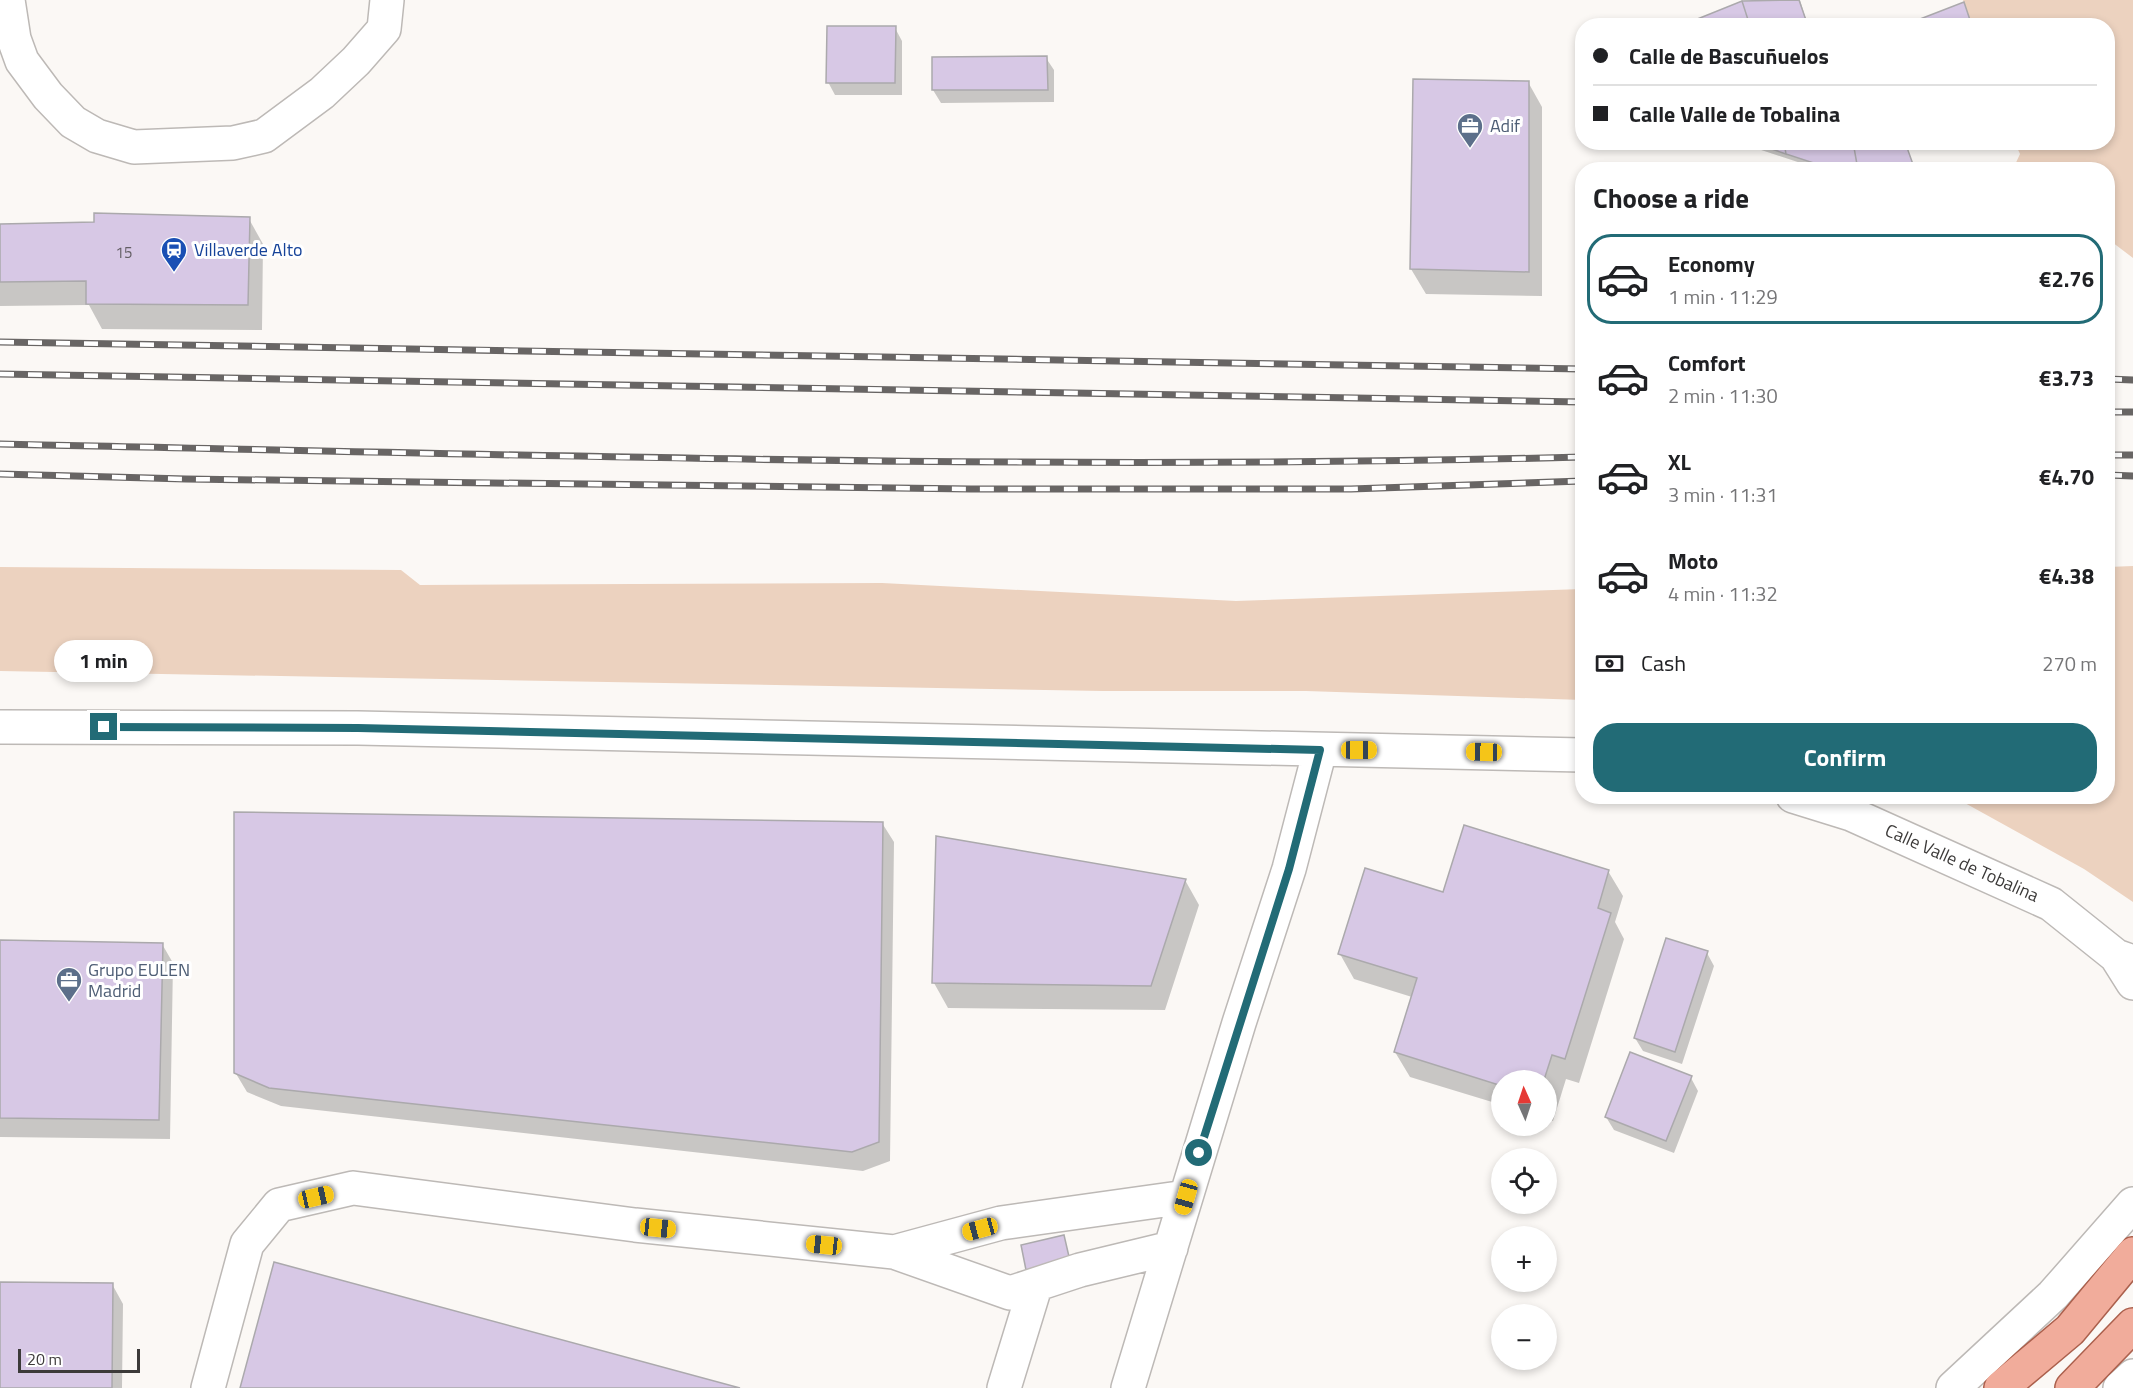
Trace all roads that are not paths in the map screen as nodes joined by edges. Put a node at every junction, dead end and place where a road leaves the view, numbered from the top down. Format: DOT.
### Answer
graph roads {
  1 [pos="8,0"];
  2 [pos="387,0"];
  3 [pos="0,727"];
  4 [pos="1320,750"];
  5 [pos="1575,755"];
  6 [pos="1819,804"];
  7 [pos="2127,967"];
  8 [pos="1186,1197"];
  9 [pos="2133,1204"];
  10 [pos="1171,1248"];
  11 [pos="894,1252"];
  12 [pos="2133,1254"];
  13 [pos="1035,1287"];
  14 [pos="2133,1325"];
  15 [pos="2133,1376"];
  16 [pos="208,1388"];
  17 [pos="1004,1388"];
  18 [pos="1128,1388"];
  19 [pos="1953,1388"];
  20 [pos="2001,1388"];
  21 [pos="2072,1388"];
  22 [pos="2120,1388"];
  1 -- 2 [label="street"];
  3 -- 4 [label="street"];
  4 -- 5 [label="street"];
  4 -- 8 [label="street"];
  6 -- 7 [label="street, Calle Valle de Tobalina"];
  8 -- 10 [label="street"];
  8 -- 11 [label="street"];
  9 -- 19 [label="street"];
  10 -- 13 [label="street"];
  10 -- 18 [label="street"];
  11 -- 13 [label="street"];
  11 -- 16 [label="street"];
  12 -- 20 [label="main road"];
  13 -- 17 [label="street"];
  14 -- 21 [label="main road"];
  15 -- 22 [label="street"];
}
